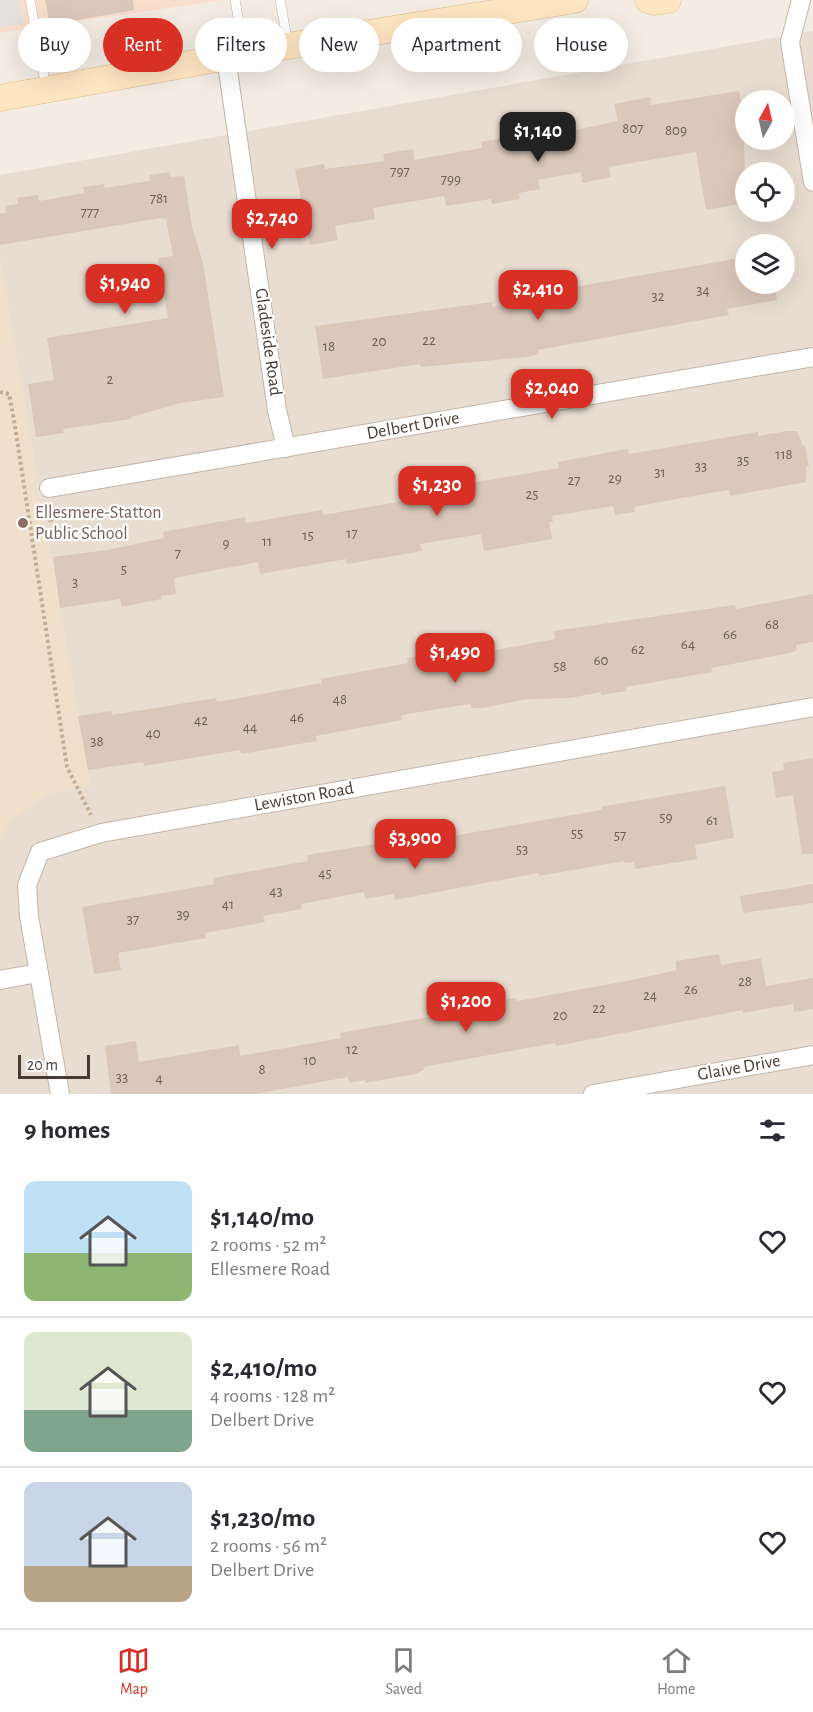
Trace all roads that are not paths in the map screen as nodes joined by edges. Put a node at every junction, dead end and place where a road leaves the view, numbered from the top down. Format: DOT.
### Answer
graph roads {
  1 [pos="30,0"];
  2 [pos="235,0"];
  3 [pos="280,0"];
  4 [pos="575,0"];
  5 [pos="648,0"];
  6 [pos="668,0"];
  7 [pos="801,0"];
  8 [pos="235,18"];
  9 [pos="288,46"];
  10 [pos="195,63"];
  11 [pos="237,72"];
  12 [pos="47,89"];
  13 [pos="0,98"];
  14 [pos="813,182"];
  15 [pos="813,357"];
  16 [pos="286,448"];
  17 [pos="49,488"];
  18 [pos="813,707"];
  19 [pos="38,973"];
  20 [pos="0,980"];
  21 [pos="813,1055"];
  22 [pos="60,1094"];
  23 [pos="593,1094"];
  1 -- 12 [label="lane"];
  2 -- 8 [label="lane"];
  3 -- 9 [label="lane"];
  4 -- 9 [label="main road"];
  5 -- 6 [label="main road"];
  7 -- 14 [label="street"];
  10 -- 12 [label="main road"];
  11 -- 16 [label="street, Gladeside Road"];
  12 -- 13 [label="main road"];
  15 -- 16 [label="street, Delbert Drive"];
  16 -- 17 [label="street, Delbert Drive"];
  18 -- 19 [label="street, Lewiston Road"];
  19 -- 20 [label="street"];
  19 -- 22 [label="street, Lewiston Road"];
  21 -- 23 [label="street, Glaive Drive"];
}
